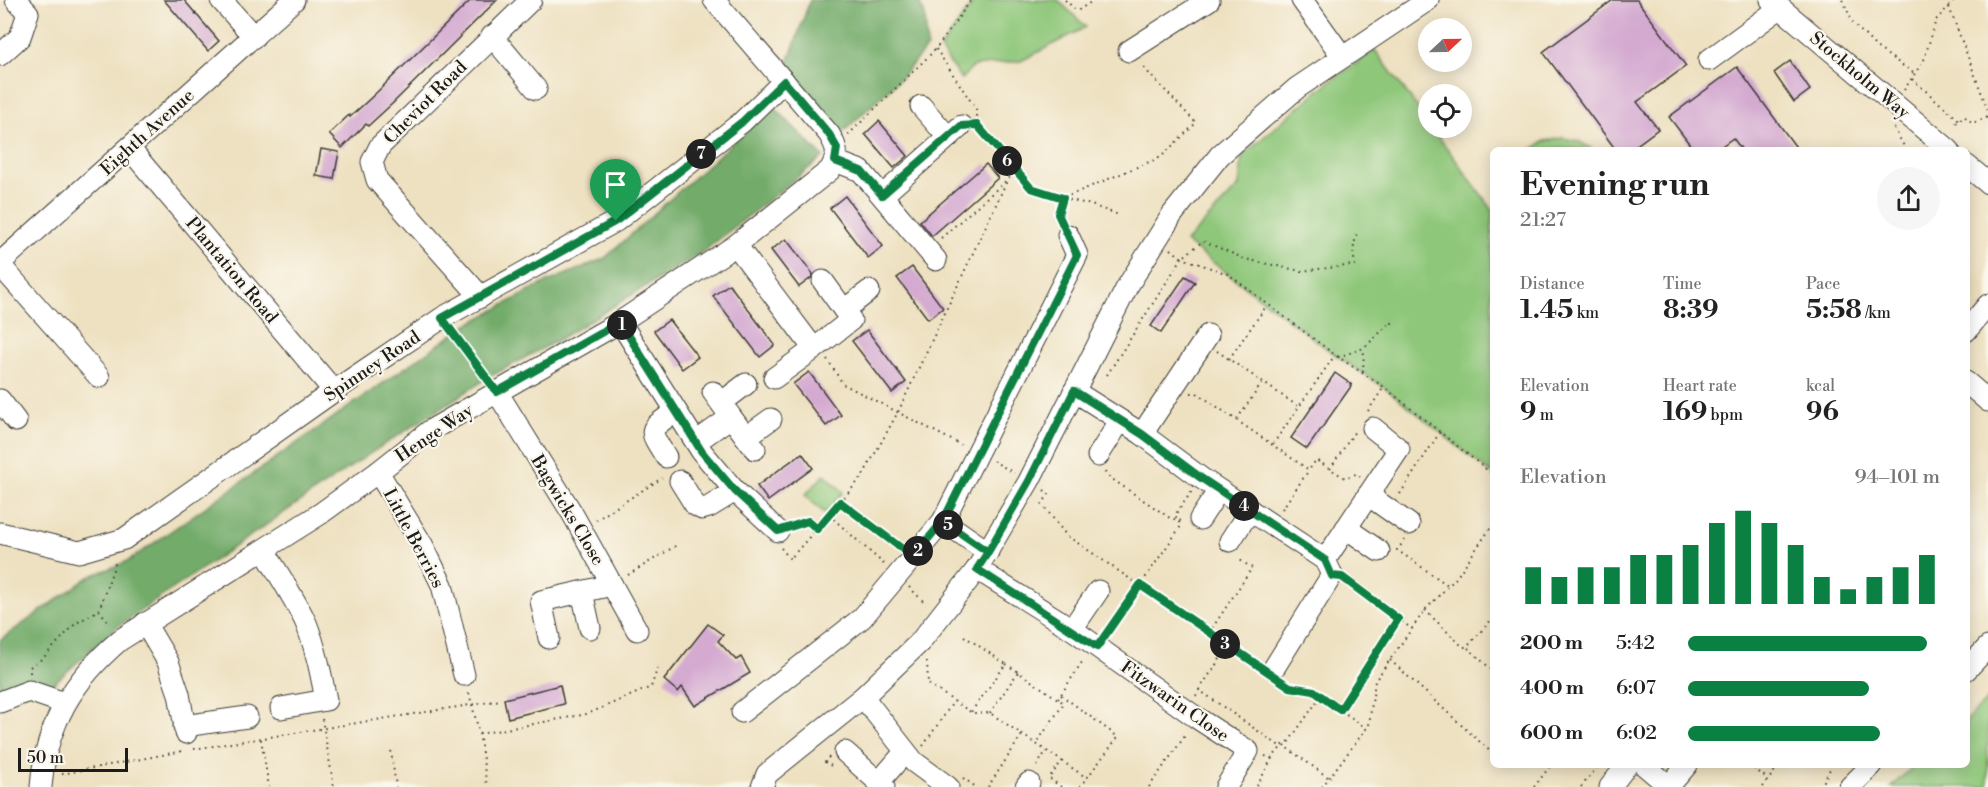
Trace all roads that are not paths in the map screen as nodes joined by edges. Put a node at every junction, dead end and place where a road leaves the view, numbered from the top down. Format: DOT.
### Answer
graph roads {
  1 [pos="16,0"];
  2 [pos="221,0"];
  3 [pos="294,0"];
  4 [pos="531,0"];
  5 [pos="714,0"];
  6 [pos="1209,0"];
  7 [pos="1302,0"];
  8 [pos="1428,0"];
  9 [pos="1776,4"];
  10 [pos="254,36"];
  11 [pos="492,36"];
  12 [pos="1130,51"];
  13 [pos="0,55"];
  14 [pos="1342,56"];
  15 [pos="1709,60"];
  16 [pos="784,81"];
  17 [pos="535,89"];
  18 [pos="921,106"];
  19 [pos="1945,147"];
  20 [pos="129,148"];
  21 [pos="835,161"];
  22 [pos="1970,168"];
  23 [pos="1988,183"];
  24 [pos="882,195"];
  25 [pos="1068,235"];
  26 [pos="736,245"];
  27 [pos="936,260"];
  28 [pos="0,264"];
  29 [pos="823,281"];
  30 [pos="869,291"];
  31 [pos="481,297"];
  32 [pos="1988,305"];
  33 [pos="848,315"];
  34 [pos="620,322"];
  35 [pos="1970,327"];
  36 [pos="1206,338"];
  37 [pos="814,349"];
  38 [pos="99,377"];
  39 [pos="774,378"];
  40 [pos="746,384"];
  41 [pos="1970,385"];
  42 [pos="334,391"];
  43 [pos="1074,391"];
  44 [pos="497,392"];
  45 [pos="0,400"];
  46 [pos="1988,401"];
  47 [pos="722,404"];
  48 [pos="676,411"];
  49 [pos="771,418"];
  50 [pos="16,421"];
  51 [pos="1120,421"];
  52 [pos="1373,428"];
  53 [pos="1142,434"];
  54 [pos="696,442"];
  55 [pos="1098,456"];
  56 [pos="378,472"];
  57 [pos="1219,490"];
  58 [pos="735,491"];
  59 [pos="1371,491"];
  60 [pos="1256,514"];
  61 [pos="1192,520"];
  62 [pos="943,521"];
  63 [pos="1409,525"];
  64 [pos="1346,528"];
  65 [pos="778,531"];
  66 [pos="0,533"];
  67 [pos="1231,548"];
  68 [pos="264,550"];
  69 [pos="1378,551"];
  70 [pos="982,560"];
  71 [pos="1328,568"];
  72 [pos="612,585"];
  73 [pos="1098,591"];
  74 [pos="582,592"];
  75 [pos="145,623"];
  76 [pos="590,628"];
  77 [pos="1072,629"];
  78 [pos="637,630"];
  79 [pos="549,638"];
  80 [pos="1988,646"];
  81 [pos="1970,666"];
  82 [pos="1272,672"];
  83 [pos="464,675"];
  84 [pos="863,698"];
  85 [pos="0,702"];
  86 [pos="64,703"];
  87 [pos="281,708"];
  88 [pos="742,712"];
  89 [pos="247,717"];
  90 [pos="914,750"];
  91 [pos="845,752"];
  92 [pos="1625,768"];
  93 [pos="1647,768"];
  94 [pos="1685,768"];
  95 [pos="1869,768"];
  96 [pos="953,781"];
  97 [pos="41,783"];
  98 [pos="882,784"];
  99 [pos="762,787"];
  100 [pos="1226,787"];
  101 [pos="1610,787"];
  102 [pos="1669,787"];
  103 [pos="1850,787"];
  1 -- 13 [label="street"];
  2 -- 10 [label="street"];
  3 -- 10 [label="street, Eighth Avenue"];
  4 -- 11 [label="street, Cheviot Road"];
  5 -- 16 [label="street"];
  6 -- 12 [label="street"];
  7 -- 14 [label="street"];
  8 -- 14 [label="street"];
  9 -- 15 [label="street"];
  9 -- 19 [label="street, Stockholm Way"];
  10 -- 20 [label="street, Eighth Avenue"];
  11 -- 17 [label="street"];
  11 -- 31 [label="street, Cheviot Road"];
  14 -- 43 [label="street"];
  16 -- 21 [label="street"];
  16 -- 31 [label="street, Spinney Road"];
  18 -- 24 [label="street"];
  20 -- 28 [label="street, Eighth Avenue"];
  20 -- 42 [label="street, Plantation Road"];
  21 -- 24 [label="street"];
  21 -- 26 [label="street, Henge Way"];
  22 -- 23 [label="street"];
  24 -- 27 [label="street"];
  25 -- 62 [label="street"];
  26 -- 34 [label="street, Henge Way"];
  26 -- 37 [label="street"];
  28 -- 38 [label="street"];
  29 -- 33 [label="street"];
  30 -- 33 [label="street"];
  31 -- 42 [label="street, Spinney Road"];
  32 -- 35 [label="street"];
  33 -- 37 [label="street"];
  34 -- 44 [label="street, Henge Way"];
  34 -- 48 [label="street"];
  36 -- 53 [label="street"];
  37 -- 39 [label="street"];
  40 -- 47 [label="street"];
  41 -- 46 [label="street"];
  42 -- 66 [label="street, Spinney Road"];
  43 -- 51 [label="street"];
  43 -- 70 [label="street"];
  44 -- 56 [label="street, Henge Way"];
  44 -- 72 [label="street, Bagwicks Close"];
  45 -- 50 [label="street"];
  47 -- 49 [label="street"];
  47 -- 54 [label="street"];
  48 -- 54 [label="street"];
  48 -- 58 [label="street"];
  51 -- 53 [label="street"];
  51 -- 55 [label="street"];
  52 -- 59 [label="street"];
  53 -- 57 [label="street"];
  54 -- 58 [label="street"];
  56 -- 68 [label="street, Henge Way"];
  56 -- 83 [label="street, Little Berries"];
  57 -- 60 [label="street"];
  57 -- 61 [label="street"];
  58 -- 65 [label="street"];
  59 -- 63 [label="street"];
  59 -- 64 [label="street"];
  60 -- 67 [label="street"];
  60 -- 71 [label="street"];
  62 -- 70 [label="street, Fitzwarin Close"];
  62 -- 88 [label="street"];
  64 -- 69 [label="street"];
  64 -- 71 [label="street"];
  68 -- 75 [label="street, Henge Way"];
  68 -- 87 [label="street"];
  70 -- 77 [label="street, Fitzwarin Close"];
  70 -- 84 [label="street"];
  71 -- 82 [label="street"];
  72 -- 74 [label="street"];
  72 -- 78 [label="street, Bagwicks Close"];
  73 -- 77 [label="street"];
  74 -- 76 [label="street"];
  74 -- 79 [label="street"];
  75 -- 86 [label="street, Henge Way"];
  75 -- 89 [label="street"];
  77 -- 100 [label="street, Fitzwarin Close"];
  80 -- 81 [label="street"];
  84 -- 90 [label="street"];
  84 -- 99 [label="street"];
  85 -- 86 [label="street"];
  86 -- 97 [label="street, Henge Way"];
  90 -- 96 [label="street"];
  90 -- 98 [label="street"];
  91 -- 98 [label="street"];
  92 -- 101 [label="street"];
  93 -- 102 [label="street"];
  94 -- 102 [label="street"];
  95 -- 103 [label="street"];
}
